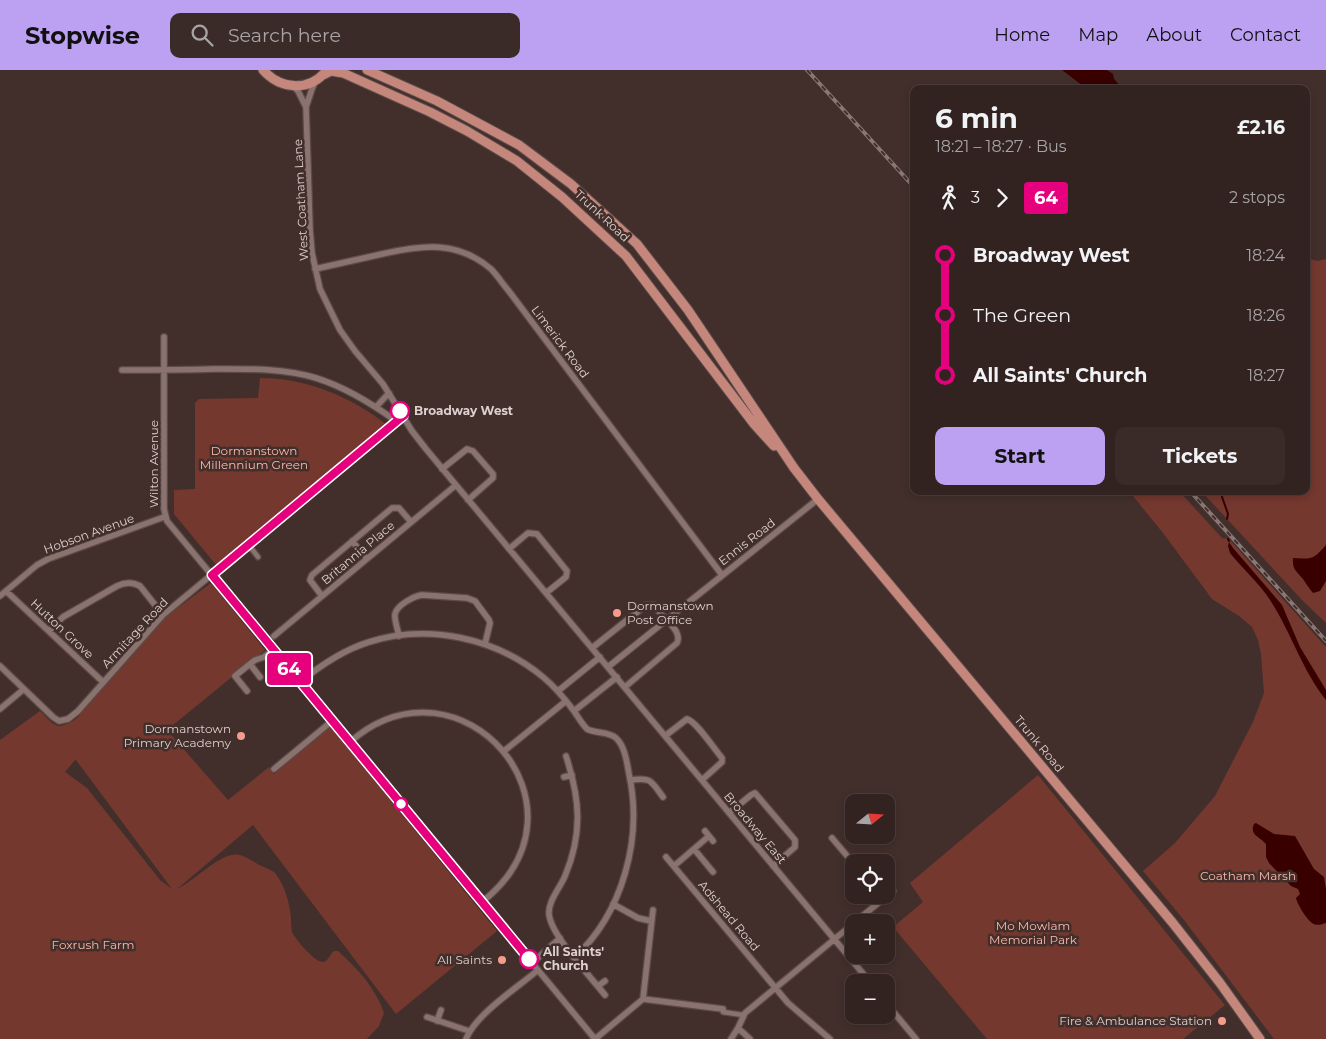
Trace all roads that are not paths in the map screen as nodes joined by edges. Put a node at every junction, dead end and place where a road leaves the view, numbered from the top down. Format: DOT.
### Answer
graph roads {
  1 [pos="263,70"];
  2 [pos="367,70"];
  3 [pos="322,75"];
  4 [pos="293,86"];
  5 [pos="306,106"];
  6 [pos="315,269"];
  7 [pos="164,337"];
  8 [pos="122,370"];
  9 [pos="164,370"];
  10 [pos="389,393"];
  11 [pos="376,407"];
  12 [pos="403,416"];
  13 [pos="396,421"];
  14 [pos="794,468"];
  15 [pos="442,469"];
  16 [pos="456,485"];
  17 [pos="818,499"];
  18 [pos="468,500"];
  19 [pos="164,517"];
  20 [pos="411,522"];
  21 [pos="352,541"];
  22 [pos="248,544"];
  23 [pos="510,549"];
  24 [pos="258,558"];
  25 [pos="367,559"];
  26 [pos="212,575"];
  27 [pos="722,575"];
  28 [pos="6,591"];
  29 [pos="546,593"];
  30 [pos="0,596"];
  31 [pos="322,596"];
  32 [pos="163,615"];
  33 [pos="667,620"];
  34 [pos="49,631"];
  35 [pos="274,636"];
  36 [pos="399,636"];
  37 [pos="267,642"];
  38 [pos="484,644"];
  39 [pos="592,648"];
  40 [pos="273,650"];
  41 [pos="600,656"];
  42 [pos="250,664"];
  43 [pos="0,666"];
  44 [pos="608,667"];
  45 [pos="260,676"];
  46 [pos="617,677"];
  47 [pos="103,682"];
  48 [pos="300,682"];
  49 [pos="624,687"];
  50 [pos="24,689"];
  51 [pos="247,690"];
  52 [pos="558,691"];
  53 [pos="566,701"];
  54 [pos="0,709"];
  55 [pos="574,711"];
  56 [pos="332,721"];
  57 [pos="665,736"];
  58 [pos="350,742"];
  59 [pos="504,751"];
  60 [pos="566,756"];
  61 [pos="274,769"];
  62 [pos="572,775"];
  63 [pos="564,778"];
  64 [pos="630,780"];
  65 [pos="702,780"];
  66 [pos="663,797"];
  67 [pos="729,813"];
  68 [pos="705,831"];
  69 [pos="832,838"];
  70 [pos="694,849"];
  71 [pos="846,854"];
  72 [pos="666,857"];
  73 [pos="674,866"];
  74 [pos="773,866"];
  75 [pos="713,872"];
  76 [pos="482,902"];
  77 [pos="614,904"];
  78 [pos="874,904"];
  79 [pos="652,910"];
  80 [pos="863,914"];
  81 [pos="651,921"];
  82 [pos="845,931"];
  83 [pos="560,938"];
  84 [pos="834,940"];
  85 [pos="574,958"];
  86 [pos="532,963"];
  87 [pos="538,970"];
  88 [pos="863,974"];
  89 [pos="605,981"];
  90 [pos="598,986"];
  91 [pos="776,988"];
  92 [pos="605,995"];
  93 [pos="643,999"];
  94 [pos="723,1009"];
  95 [pos="441,1010"];
  96 [pos="895,1013"];
  97 [pos="743,1015"];
  98 [pos="427,1017"];
  99 [pos="437,1021"];
  100 [pos="738,1028"];
  101 [pos="469,1031"];
  102 [pos="466,1039"];
  103 [pos="595,1039"];
  104 [pos="731,1039"];
  105 [pos="750,1039"];
  106 [pos="830,1039"];
  107 [pos="916,1039"];
  108 [pos="1260,1039"];
  1 -- 4 [label="main road"];
  2 -- 14 [label="main road, Trunk Road"];
  3 -- 4 [label="main road, Trunk Road"];
  3 -- 5 [label="street, West Coatham Lane"];
  3 -- 14 [label="main road, Trunk Road"];
  4 -- 5 [label="street"];
  5 -- 6 [label="street, West Coatham Lane"];
  6 -- 10 [label="street, West Coatham Lane"];
  6 -- 27 [label="street, Limerick Road"];
  7 -- 9 [label="street, Wilton Avenue"];
  8 -- 9 [label="street"];
  9 -- 11 [label="street"];
  9 -- 19 [label="street, Wilton Avenue"];
  10 -- 11 [label="street"];
  10 -- 12 [label="street, West Coatham Lane"];
  11 -- 13 [label="street"];
  12 -- 13 [label="street, Armitage Road"];
  12 -- 15 [label="street"];
  13 -- 22 [label="street, Armitage Road"];
  14 -- 17 [label="main road, Trunk Road"];
  15 -- 16 [label="street"];
  15 -- 18 [label="street"];
  16 -- 18 [label="street"];
  16 -- 20 [label="street, Britannia Place"];
  17 -- 27 [label="street, Ennis Road"];
  17 -- 108 [label="main road, Trunk Road"];
  18 -- 23 [label="street"];
  19 -- 26 [label="street, Wilton Avenue"];
  19 -- 28 [label="street, Hobson Avenue"];
  20 -- 21 [label="street"];
  20 -- 25 [label="street, Britannia Place"];
  21 -- 25 [label="street"];
  21 -- 31 [label="street"];
  22 -- 24 [label="street"];
  22 -- 26 [label="street, Armitage Road"];
  23 -- 29 [label="street"];
  23 -- 29 [label="street"];
  25 -- 31 [label="street, Britannia Place"];
  26 -- 32 [label="street, Armitage Road"];
  26 -- 37 [label="street, Wilton Avenue"];
  27 -- 33 [label="street, Ennis Road"];
  28 -- 30 [label="street, Hobson Avenue"];
  28 -- 34 [label="street, Hutton Grove"];
  29 -- 39 [label="street"];
  31 -- 35 [label="street, Britannia Place"];
  32 -- 34 [label="street"];
  32 -- 47 [label="street, Armitage Road"];
  33 -- 39 [label="street"];
  33 -- 44 [label="street, Ennis Road"];
  33 -- 49 [label="street"];
  34 -- 47 [label="street, Hutton Grove"];
  35 -- 37 [label="street"];
  36 -- 38 [label="street"];
  36 -- 38 [label="street"];
  36 -- 48 [label="street"];
  37 -- 40 [label="street, Wilton Avenue"];
  38 -- 52 [label="street"];
  39 -- 41 [label="street"];
  40 -- 42 [label="street"];
  40 -- 48 [label="street, Wilton Avenue"];
  41 -- 44 [label="street"];
  41 -- 52 [label="street"];
  42 -- 45 [label="street"];
  42 -- 51 [label="street"];
  43 -- 50 [label="street"];
  44 -- 46 [label="street"];
  46 -- 49 [label="street"];
  46 -- 55 [label="street"];
  47 -- 50 [label="street, Armitage Road"];
  48 -- 56 [label="street, Wilton Avenue"];
  49 -- 57 [label="street, Broadway East"];
  50 -- 54 [label="street"];
  52 -- 53 [label="street"];
  53 -- 55 [label="street"];
  53 -- 59 [label="street"];
  55 -- 64 [label="street"];
  56 -- 58 [label="street, Wilton Avenue"];
  56 -- 61 [label="street"];
  57 -- 65 [label="street, Broadway East"];
  57 -- 65 [label="street"];
  58 -- 59 [label="street"];
  58 -- 76 [label="street, Wilton Avenue"];
  59 -- 76 [label="street"];
  60 -- 62 [label="street"];
  62 -- 63 [label="street"];
  62 -- 83 [label="street"];
  64 -- 66 [label="street"];
  64 -- 77 [label="street"];
  65 -- 67 [label="street, Broadway East"];
  67 -- 74 [label="street, Broadway East"];
  67 -- 74 [label="street"];
  68 -- 70 [label="street"];
  69 -- 71 [label="street"];
  70 -- 73 [label="street"];
  70 -- 75 [label="street"];
  72 -- 73 [label="street, Adshead Road"];
  73 -- 91 [label="street, Adshead Road"];
  74 -- 84 [label="street, Broadway East"];
  76 -- 86 [label="street, Wilton Avenue"];
  77 -- 81 [label="street"];
  77 -- 85 [label="street"];
  78 -- 80 [label="street"];
  79 -- 81 [label="street"];
  81 -- 93 [label="street"];
  82 -- 84 [label="street"];
  83 -- 85 [label="street"];
  83 -- 86 [label="street"];
  84 -- 88 [label="street, Broadway East"];
  84 -- 91 [label="street"];
  85 -- 90 [label="street"];
  86 -- 87 [label="street, Wilton Avenue"];
  87 -- 101 [label="street"];
  87 -- 103 [label="street, Wilton Avenue"];
  89 -- 90 [label="street"];
  90 -- 92 [label="street"];
  91 -- 97 [label="street"];
  91 -- 106 [label="street, Adshead Road"];
  93 -- 94 [label="street"];
  93 -- 103 [label="street"];
  94 -- 97 [label="street"];
  95 -- 99 [label="street"];
  96 -- 107 [label="street"];
  97 -- 100 [label="street"];
  98 -- 99 [label="street"];
  99 -- 101 [label="street"];
  100 -- 104 [label="street"];
  100 -- 105 [label="street"];
  101 -- 102 [label="street"];
}
